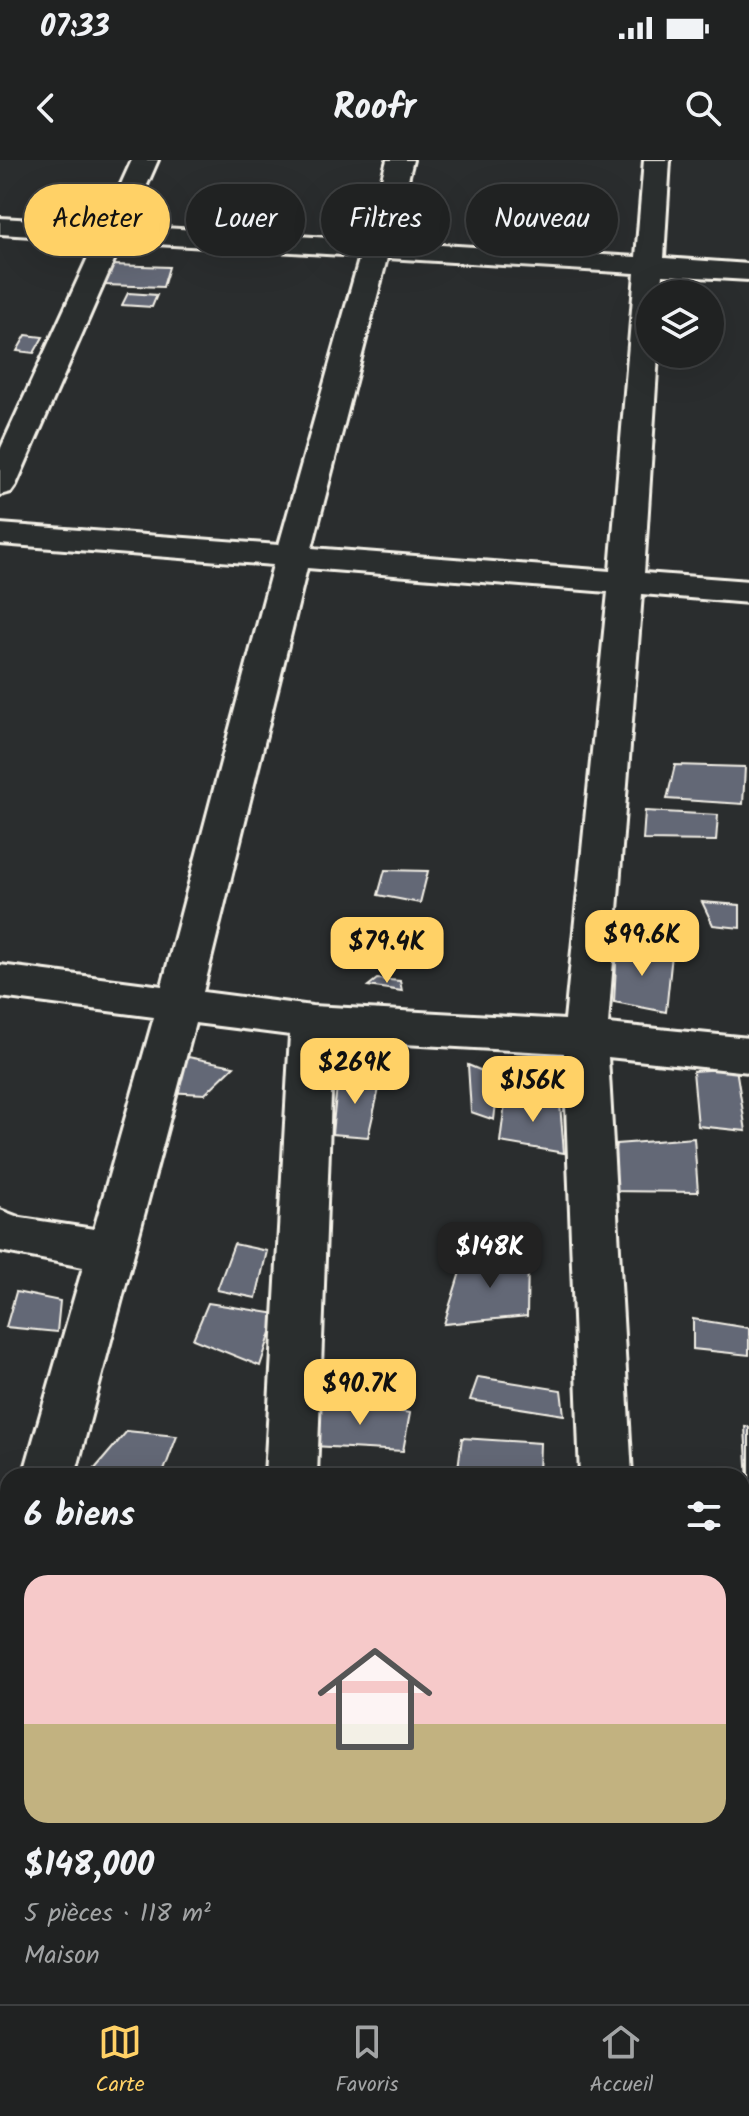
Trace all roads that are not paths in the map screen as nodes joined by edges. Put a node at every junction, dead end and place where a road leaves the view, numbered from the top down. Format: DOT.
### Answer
graph roads {
  1 [pos="145,160"];
  2 [pos="400,160"];
  3 [pos="657,160"];
  4 [pos="134,184"];
  5 [pos="394,184"];
  6 [pos="0,226"];
  7 [pos="24,227"];
  8 [pos="170,236"];
  9 [pos="321,245"];
  10 [pos="450,254"];
  11 [pos="100,256"];
  12 [pos="375,256"];
  13 [pos="649,267"];
  14 [pos="749,272"];
  15 [pos="0,485"];
  16 [pos="0,534"];
  17 [pos="292,559"];
  18 [pos="626,581"];
  19 [pos="749,592"];
  20 [pos="0,981"];
  21 [pos="179,1004"];
  22 [pos="312,1022"];
  23 [pos="585,1038"];
  24 [pos="749,1055"];
  25 [pos="0,1230"];
  26 [pos="112,1252"];
  27 [pos="51,1468"];
  28 [pos="291,1468"];
  29 [pos="606,1468"];
  1 -- 4 [label="street"];
  2 -- 5 [label="street"];
  3 -- 13 [label="street"];
  6 -- 7 [label="street"];
  8 -- 9 [label="street"];
  10 -- 13 [label="street"];
  11 -- 15 [label="street"];
  12 -- 17 [label="street"];
  13 -- 14 [label="street"];
  13 -- 18 [label="street"];
  16 -- 17 [label="street"];
  17 -- 18 [label="street"];
  17 -- 21 [label="street"];
  18 -- 19 [label="street"];
  18 -- 23 [label="street"];
  20 -- 21 [label="street"];
  21 -- 22 [label="street"];
  21 -- 26 [label="street"];
  22 -- 23 [label="street"];
  22 -- 28 [label="street"];
  23 -- 24 [label="street"];
  23 -- 29 [label="street"];
  25 -- 26 [label="street"];
  26 -- 27 [label="street"];
}
